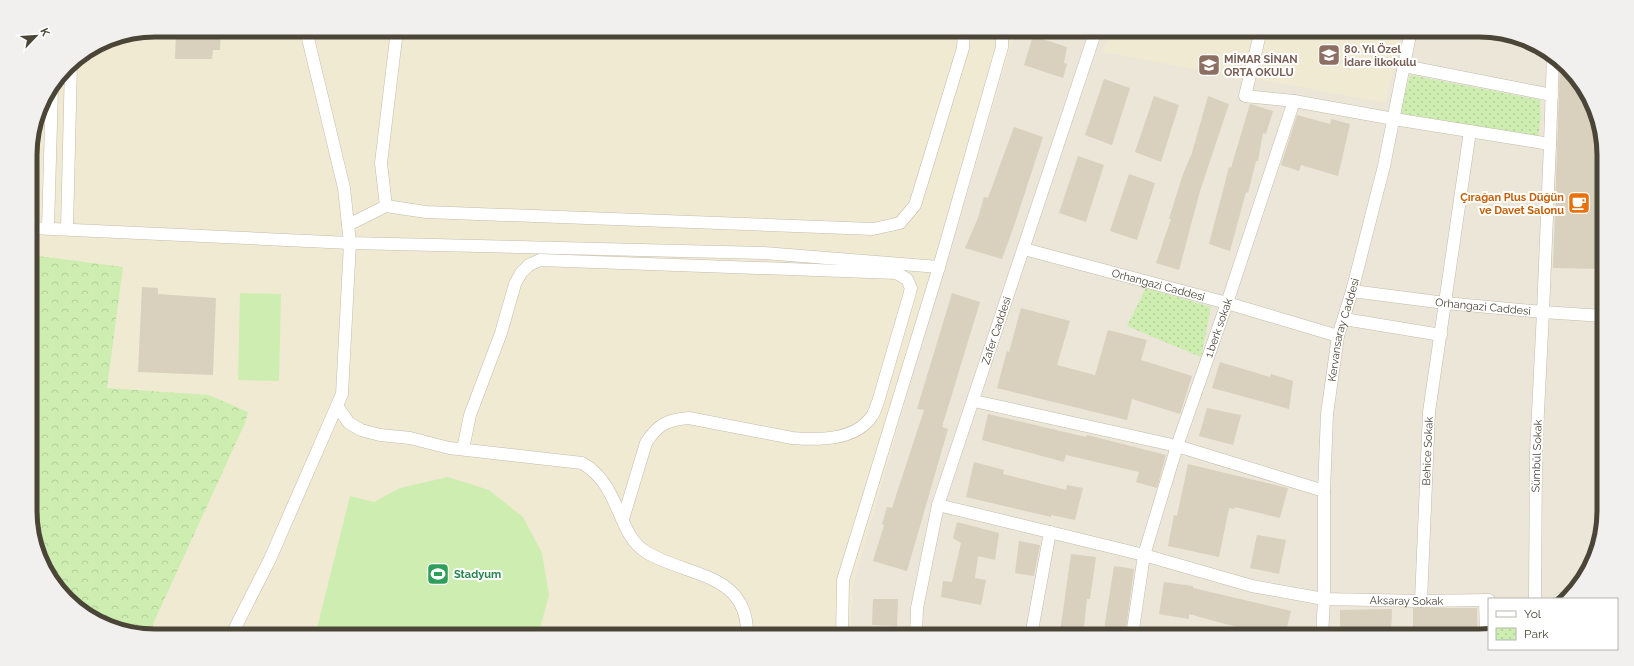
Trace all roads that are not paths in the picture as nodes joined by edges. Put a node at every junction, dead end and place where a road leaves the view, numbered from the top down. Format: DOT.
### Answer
graph roads {
  1 [pos="308,37"];
  2 [pos="396,37"];
  3 [pos="964,37"];
  4 [pos="1002,37"];
  5 [pos="1094,37"];
  6 [pos="1258,37"];
  7 [pos="1410,37"];
  8 [pos="1553,63"];
  9 [pos="1404,66"];
  10 [pos="71,72"];
  11 [pos="1552,95"];
  12 [pos="52,98"];
  13 [pos="1294,101"];
  14 [pos="1394,119"];
  15 [pos="1470,131"];
  16 [pos="1550,144"];
  17 [pos="386,206"];
  18 [pos="348,225"];
  19 [pos="37,228"];
  20 [pos="48,228"];
  21 [pos="67,228"];
  22 [pos="350,243"];
  23 [pos="1024,249"];
  24 [pos="940,267"];
  25 [pos="1352,291"];
  26 [pos="1227,303"];
  27 [pos="1445,303"];
  28 [pos="1543,312"];
  29 [pos="1597,316"];
  30 [pos="1344,318"];
  31 [pos="1441,335"];
  32 [pos="1338,336"];
  33 [pos="974,401"];
  34 [pos="337,406"];
  35 [pos="1177,446"];
  36 [pos="463,449"];
  37 [pos="1324,490"];
  38 [pos="938,505"];
  39 [pos="623,519"];
  40 [pos="1050,532"];
  41 [pos="1144,555"];
  42 [pos="1535,598"];
  43 [pos="1324,599"];
  44 [pos="1487,600"];
  45 [pos="1421,601"];
  46 [pos="235,629"];
  47 [pos="747,629"];
  48 [pos="842,629"];
  49 [pos="916,629"];
  50 [pos="1032,629"];
  51 [pos="1133,629"];
  52 [pos="1322,629"];
  53 [pos="1486,629"];
  1 -- 18 [label="street"];
  2 -- 17 [label="street"];
  3 -- 17 [label="street"];
  4 -- 24 [label="street"];
  5 -- 23 [label="street, Zafer Caddesi"];
  6 -- 13 [label="street"];
  7 -- 9 [label="street, Kervansaray Caddesi"];
  8 -- 11 [label="street, Sümbül Sokak"];
  9 -- 11 [label="street"];
  9 -- 14 [label="street, Kervansaray Caddesi"];
  10 -- 21 [label="street"];
  11 -- 16 [label="street, Sümbül Sokak"];
  12 -- 20 [label="street"];
  13 -- 14 [label="street"];
  13 -- 26 [label="street, 1.berk sokak"];
  14 -- 15 [label="street"];
  14 -- 25 [label="street, Kervansaray Caddesi"];
  15 -- 16 [label="street"];
  15 -- 27 [label="street, Behice Sokak"];
  16 -- 28 [label="street, Sümbül Sokak"];
  17 -- 18 [label="street"];
  18 -- 22 [label="street"];
  19 -- 20 [label="street"];
  20 -- 21 [label="street"];
  21 -- 22 [label="street"];
  22 -- 24 [label="street"];
  22 -- 34 [label="street"];
  23 -- 26 [label="street, Orhangazi Caddesi"];
  23 -- 33 [label="street, Zafer Caddesi"];
  24 -- 48 [label="street"];
  25 -- 27 [label="street, Orhangazi Caddesi"];
  25 -- 30 [label="street, Kervansaray Caddesi"];
  26 -- 32 [label="street, Orhangazi Caddesi"];
  26 -- 35 [label="street, 1.berk sokak"];
  27 -- 28 [label="street, Orhangazi Caddesi"];
  27 -- 31 [label="street, Behice Sokak"];
  28 -- 29 [label="street, Orhangazi Caddesi"];
  28 -- 42 [label="street, Sümbül Sokak"];
  30 -- 31 [label="street"];
  30 -- 32 [label="street, Kervansaray Caddesi"];
  31 -- 45 [label="street, Behice Sokak"];
  32 -- 37 [label="street, Kervansaray Caddesi"];
  33 -- 35 [label="street"];
  33 -- 38 [label="street, Zafer Caddesi"];
  34 -- 36 [label="street"];
  34 -- 46 [label="street"];
  35 -- 37 [label="street"];
  35 -- 41 [label="street, 1.berk sokak"];
  36 -- 39 [label="street"];
  36 -- 39 [label="street"];
  37 -- 43 [label="street, Kervansaray Caddesi"];
  38 -- 40 [label="street, Aksaray Sokak"];
  38 -- 49 [label="street, Zafer Caddesi"];
  39 -- 47 [label="street"];
  40 -- 41 [label="street, Aksaray Sokak"];
  40 -- 50 [label="street"];
  41 -- 43 [label="street, Aksaray Sokak"];
  41 -- 51 [label="street, 1.berk sokak"];
  43 -- 45 [label="street, Aksaray Sokak"];
  43 -- 52 [label="street, Kervansaray Caddesi"];
  44 -- 45 [label="street, Aksaray Sokak"];
  44 -- 53 [label="street"];
}
